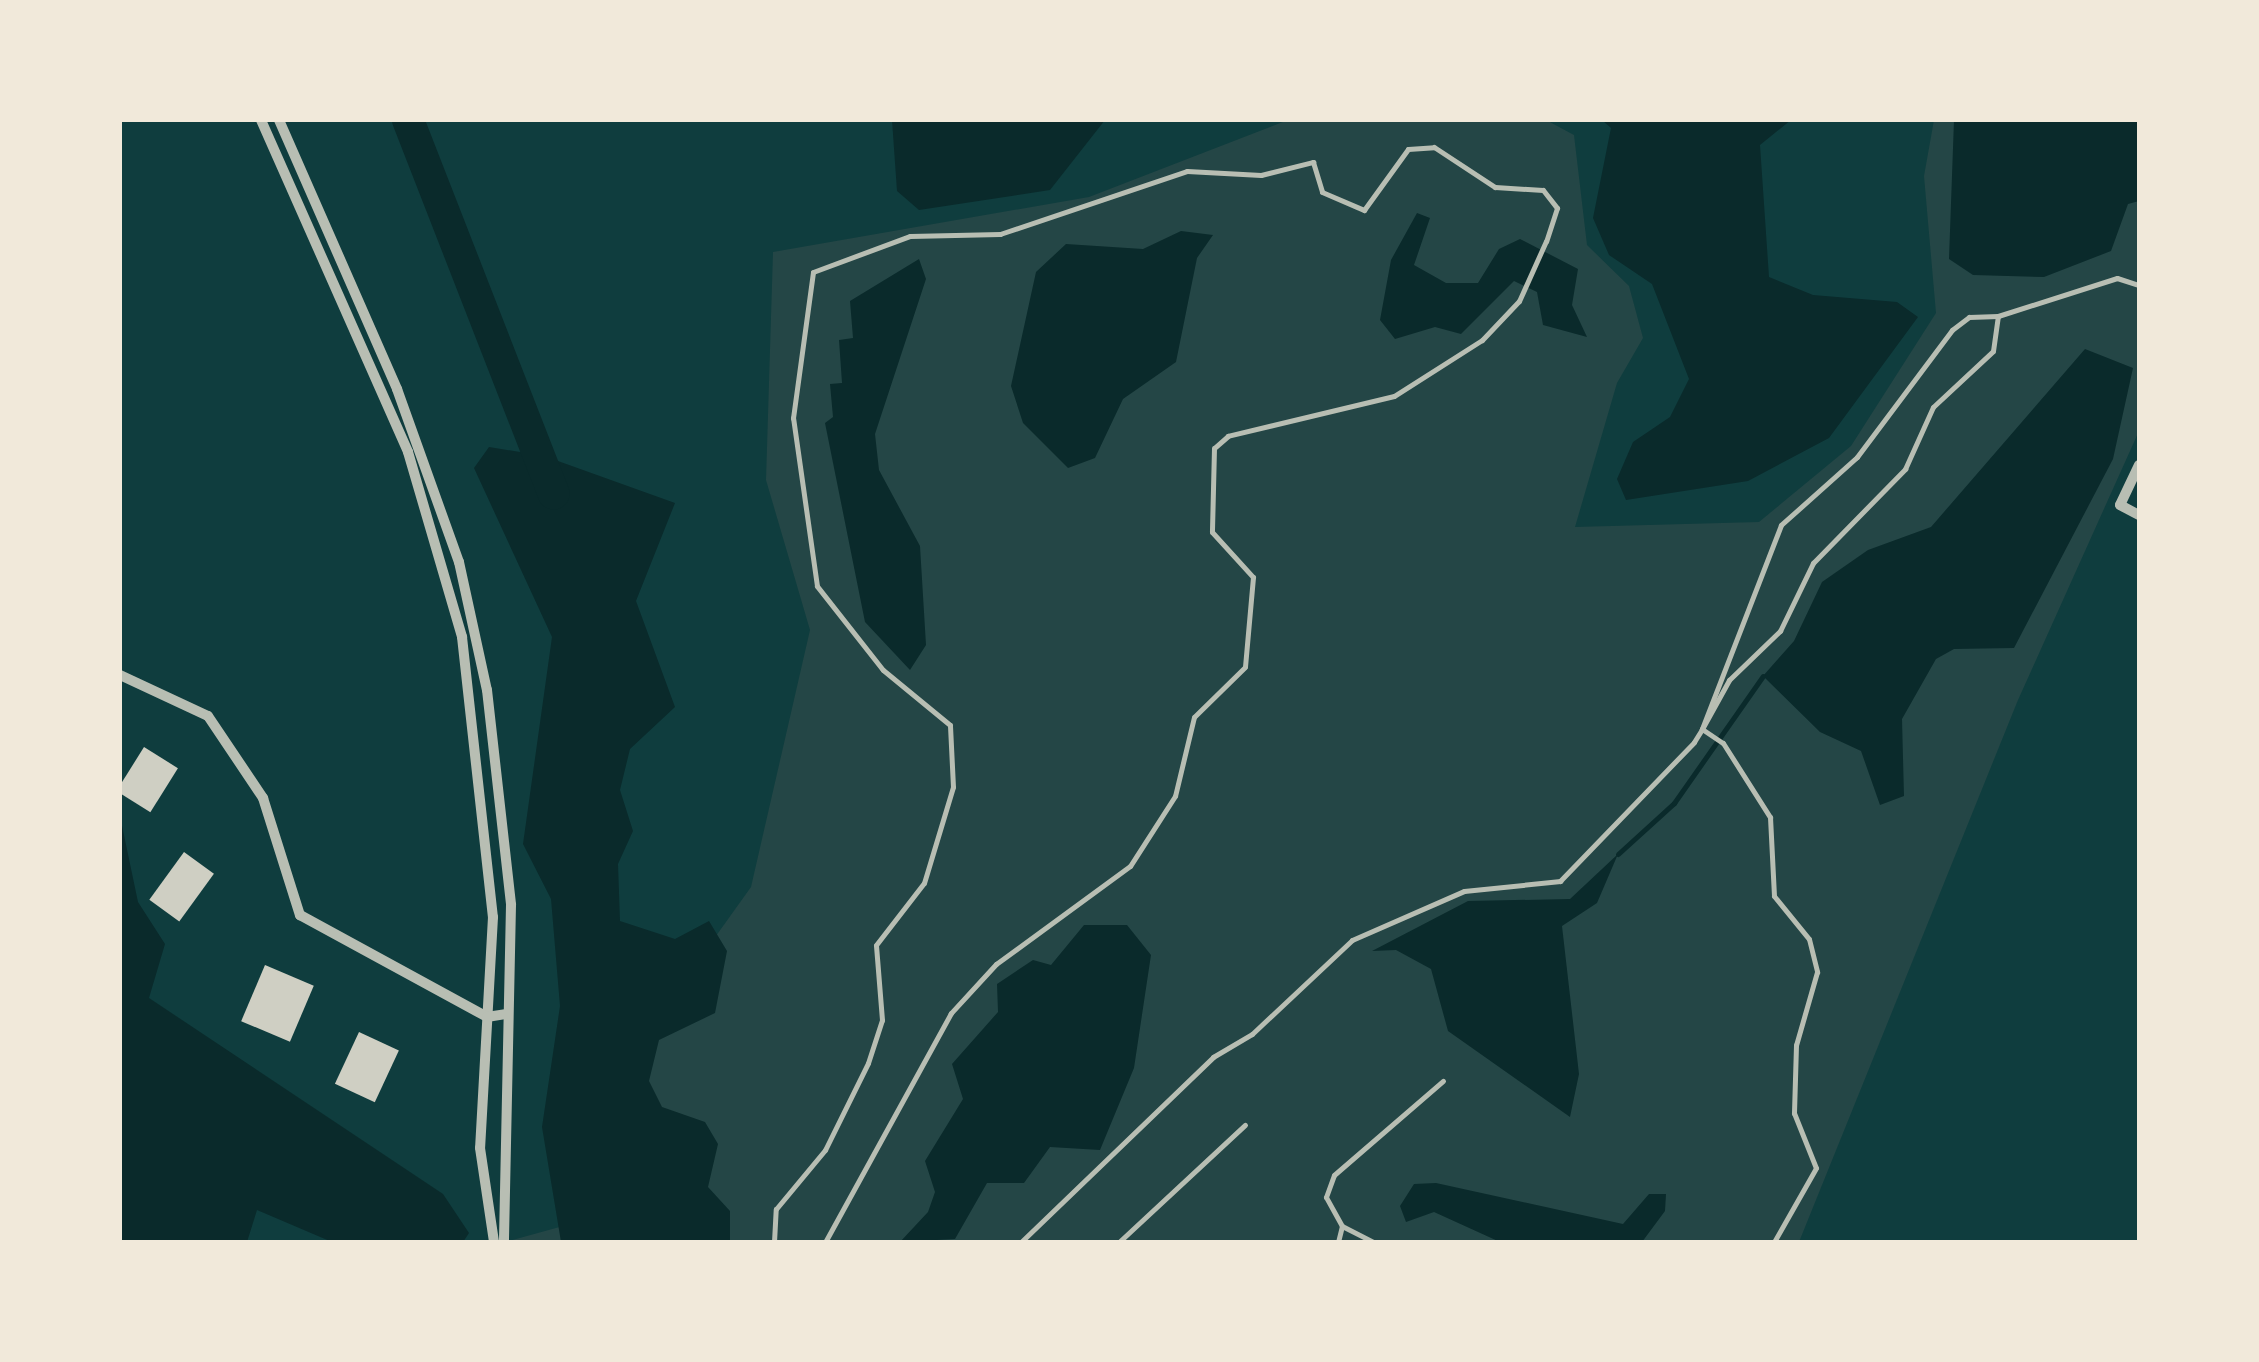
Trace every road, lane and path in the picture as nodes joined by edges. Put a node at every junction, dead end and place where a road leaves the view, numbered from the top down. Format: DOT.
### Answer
graph roads {
  1 [pos="261,120"];
  2 [pos="279,120"];
  3 [pos="2139,285"];
  4 [pos="1998,316"];
  5 [pos="2139,465"];
  6 [pos="2139,515"];
  7 [pos="120,675"];
  8 [pos="1702,728"];
  9 [pos="507,1014"];
  10 [pos="487,1017"];
  11 [pos="1443,1080"];
  12 [pos="1244,1125"];
  13 [pos="1342,1226"];
  14 [pos="494,1242"];
  15 [pos="504,1242"];
  16 [pos="774,1242"];
  17 [pos="825,1242"];
  18 [pos="1021,1242"];
  19 [pos="1118,1242"];
  20 [pos="1338,1242"];
  21 [pos="1373,1242"];
  22 [pos="1774,1242"];
  1 -- 10 [label="street"];
  2 -- 9 [label="street"];
  3 -- 4 [label="lane"];
  4 -- 8 [label="lane"];
  4 -- 8 [label="lane"];
  5 -- 6 [label="street"];
  7 -- 10 [label="street"];
  8 -- 18 [label="lane"];
  8 -- 22 [label="lane"];
  9 -- 10 [label="street"];
  9 -- 15 [label="street"];
  10 -- 14 [label="street"];
  11 -- 13 [label="lane"];
  12 -- 19 [label="lane"];
  13 -- 20 [label="lane"];
  13 -- 21 [label="lane"];
  16 -- 17 [label="lane"];
}
